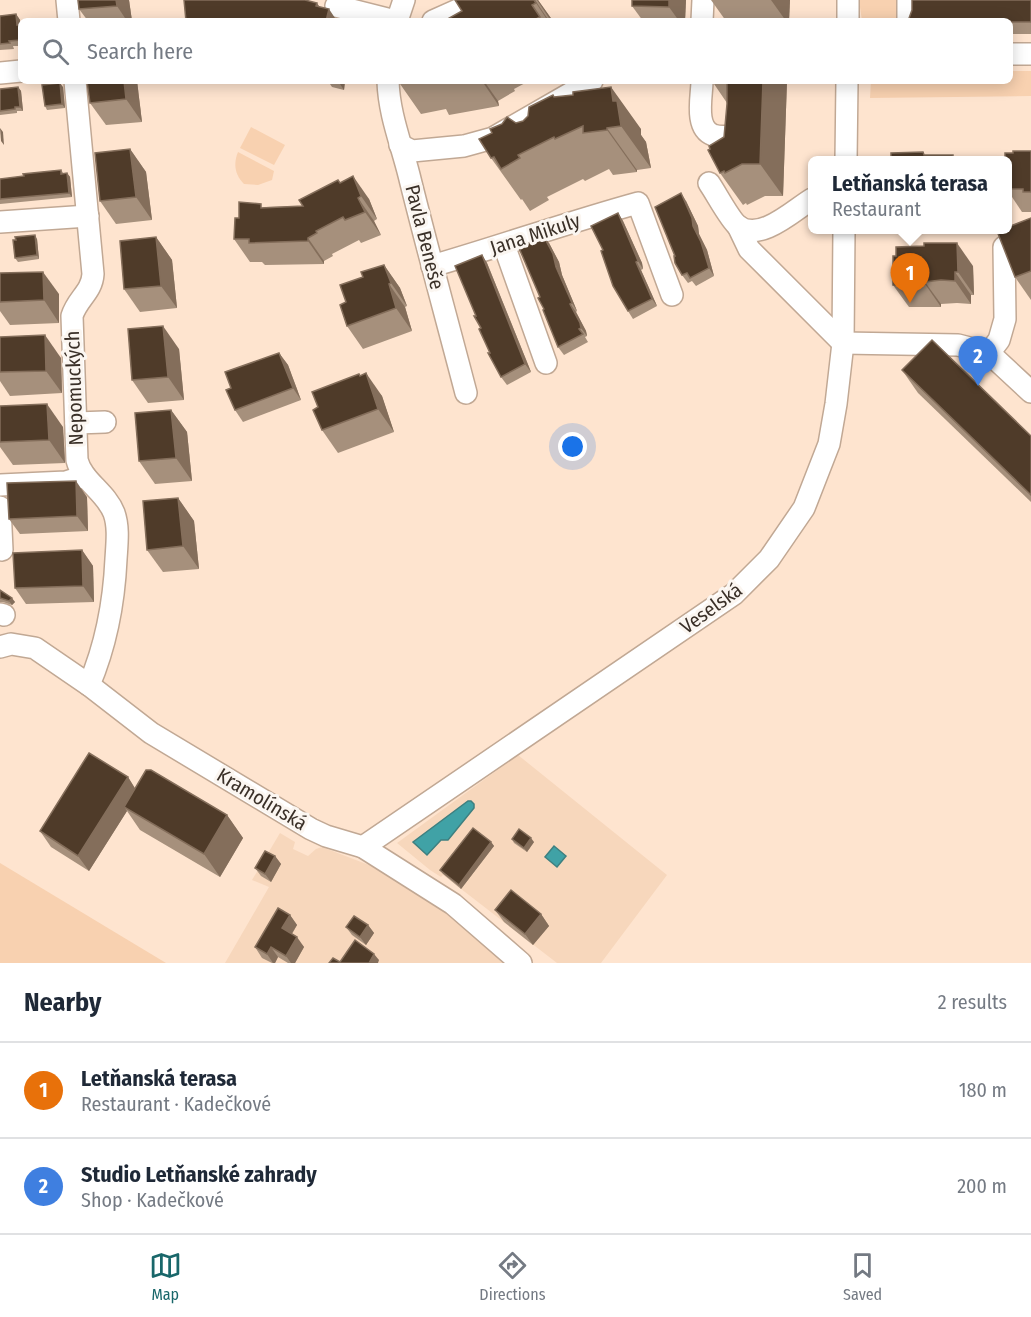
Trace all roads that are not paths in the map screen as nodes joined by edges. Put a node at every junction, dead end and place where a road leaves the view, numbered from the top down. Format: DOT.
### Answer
graph roads {
  1 [pos="67,0"];
  2 [pos="404,0"];
  3 [pos="703,0"];
  4 [pos="848,0"];
  5 [pos="909,0"];
  6 [pos="336,6"];
  7 [pos="460,9"];
  8 [pos="69,18"];
  9 [pos="384,18"];
  10 [pos="397,18"];
  11 [pos="440,18"];
  12 [pos="702,18"];
  13 [pos="848,18"];
  14 [pos="908,18"];
  15 [pos="1013,54"];
  16 [pos="1031,54"];
  17 [pos="18,72"];
  18 [pos="0,73"];
  19 [pos="75,84"];
  20 [pos="388,84"];
  21 [pos="588,84"];
  22 [pos="702,84"];
  23 [pos="847,84"];
  24 [pos="737,136"];
  25 [pos="400,145"];
  26 [pos="846,156"];
  27 [pos="709,183"];
  28 [pos="808,202"];
  29 [pos="88,216"];
  30 [pos="0,222"];
  31 [pos="738,226"];
  32 [pos="844,234"];
  33 [pos="504,245"];
  34 [pos="1004,247"];
  35 [pos="432,266"];
  36 [pos="672,295"];
  37 [pos="843,343"];
  38 [pos="989,353"];
  39 [pos="546,363"];
  40 [pos="1031,392"];
  41 [pos="466,393"];
  42 [pos="105,422"];
  43 [pos="75,423"];
  44 [pos="85,476"];
  45 [pos="0,485"];
  46 [pos="0,507"];
  47 [pos="2,550"];
  48 [pos="0,647"];
  49 [pos="89,685"];
  50 [pos="363,847"];
  51 [pos="521,963"];
  1 -- 8 [label="street"];
  2 -- 10 [label="street"];
  3 -- 12 [label="street"];
  4 -- 13 [label="street"];
  5 -- 14 [label="street"];
  6 -- 9 [label="street"];
  7 -- 11 [label="street"];
  15 -- 16 [label="street"];
  17 -- 18 [label="street"];
  19 -- 29 [label="street, Nepomuckých"];
  20 -- 25 [label="street, Pavla Beneše"];
  21 -- 25 [label="street"];
  22 -- 24 [label="street"];
  23 -- 26 [label="street"];
  25 -- 35 [label="street, Pavla Beneše"];
  27 -- 31 [label="street"];
  28 -- 31 [label="street"];
  29 -- 30 [label="street"];
  29 -- 43 [label="street, Nepomuckých"];
  31 -- 37 [label="street"];
  32 -- 37 [label="street, Veselská"];
  33 -- 35 [label="street, Jana Mikuly"];
  33 -- 36 [label="street, Jana Mikuly"];
  33 -- 39 [label="street"];
  34 -- 38 [label="street"];
  35 -- 41 [label="street, Pavla Beneše"];
  37 -- 38 [label="street"];
  37 -- 50 [label="street, Veselská"];
  38 -- 40 [label="street"];
  42 -- 43 [label="street"];
  43 -- 44 [label="street, Nepomuckých"];
  44 -- 45 [label="street"];
  44 -- 49 [label="street, Nepomuckých"];
  46 -- 47 [label="street"];
  48 -- 49 [label="street, Kramolínská"];
  49 -- 50 [label="street, Kramolínská"];
  50 -- 51 [label="street, Kramolínská"];
}
